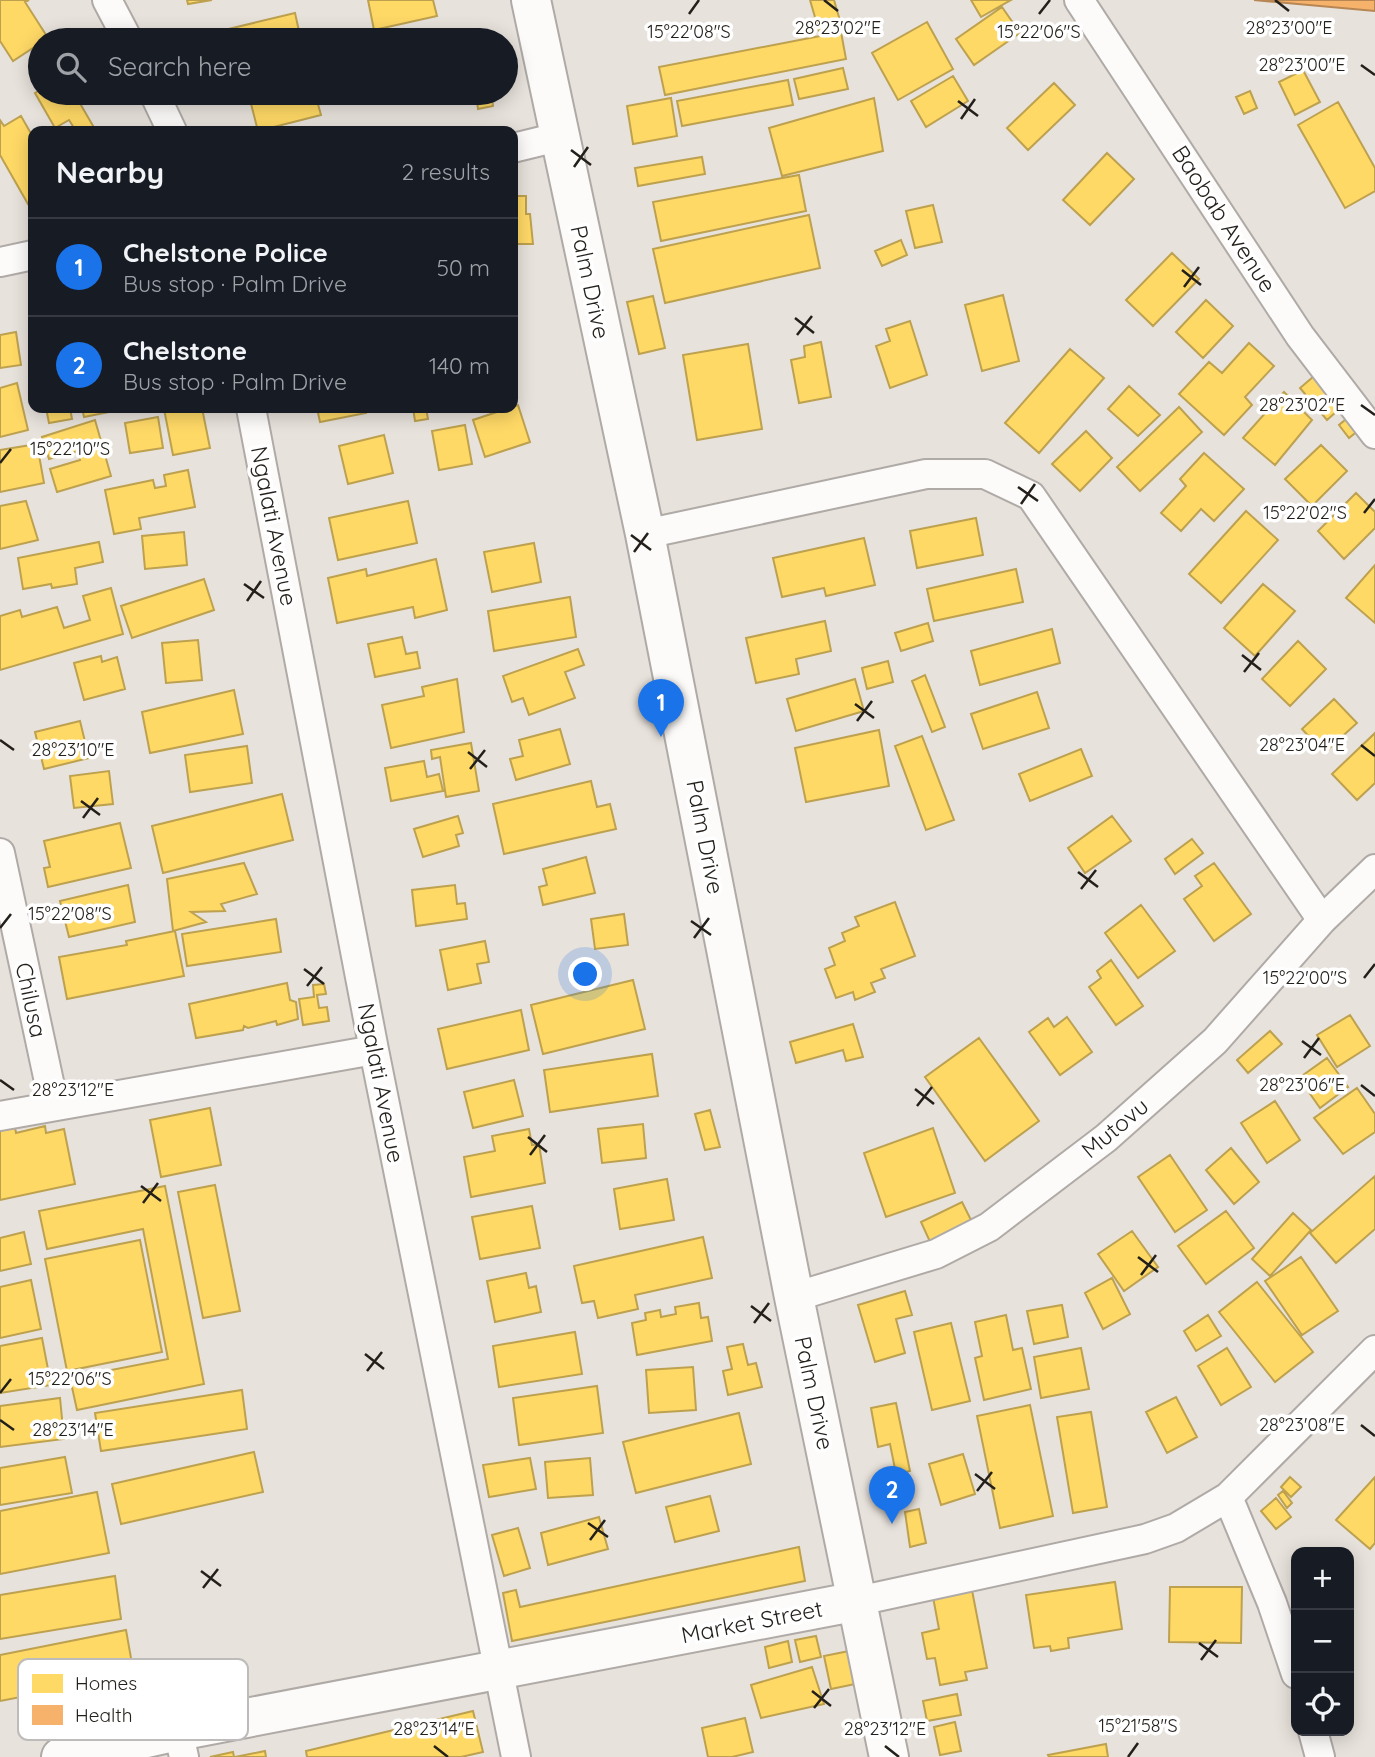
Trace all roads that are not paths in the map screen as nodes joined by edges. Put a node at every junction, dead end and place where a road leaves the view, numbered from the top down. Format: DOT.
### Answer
graph roads {
  1 [pos="107,0"];
  2 [pos="531,0"];
  3 [pos="1079,0"];
  4 [pos="122,28"];
  5 [pos="159,105"];
  6 [pos="170,126"];
  7 [pos="558,137"];
  8 [pos="518,147"];
  9 [pos="28,256"];
  10 [pos="0,262"];
  11 [pos="252,413"];
  12 [pos="1375,434"];
  13 [pos="645,534"];
  14 [pos="0,853"];
  15 [pos="1375,869"];
  16 [pos="1322,920"];
  17 [pos="374,1050"];
  18 [pos="54,1105"];
  19 [pos="0,1116"];
  20 [pos="794,1297"];
  21 [pos="1375,1350"];
  22 [pos="1228,1497"];
  23 [pos="858,1601"];
  24 [pos="498,1672"];
  25 [pos="1296,1673"];
  26 [pos="248,1729"];
  27 [pos="1314,1736"];
  28 [pos="199,1740"];
  29 [pos="181,1744"];
  30 [pos="61,1757"];
  31 [pos="516,1757"];
  32 [pos="889,1757"];
  33 [pos="1320,1757"];
  1 -- 4 [label="street"];
  2 -- 7 [label="street, Palm Drive"];
  3 -- 12 [label="street, Baobab Avenue"];
  5 -- 6 [label="street"];
  7 -- 8 [label="street"];
  7 -- 13 [label="street, Palm Drive"];
  9 -- 10 [label="street"];
  11 -- 17 [label="street, Ngalati Avenue"];
  13 -- 16 [label="street"];
  13 -- 20 [label="street, Palm Drive"];
  14 -- 18 [label="street, Chilusa"];
  15 -- 16 [label="street, Mutovu"];
  16 -- 20 [label="street, Mutovu"];
  17 -- 18 [label="street"];
  17 -- 24 [label="street, Ngalati Avenue"];
  18 -- 19 [label="street"];
  20 -- 23 [label="street, Palm Drive"];
  21 -- 22 [label="street, Market Street"];
  22 -- 23 [label="street, Market Street"];
  22 -- 25 [label="street"];
  23 -- 24 [label="street, Market Street"];
  23 -- 32 [label="street, Palm Drive"];
  24 -- 26 [label="street, Market Street"];
  24 -- 31 [label="street, Ngalati Avenue"];
  27 -- 33 [label="street"];
  28 -- 29 [label="street, Market Street"];
  29 -- 30 [label="street, Market Street"];
}
